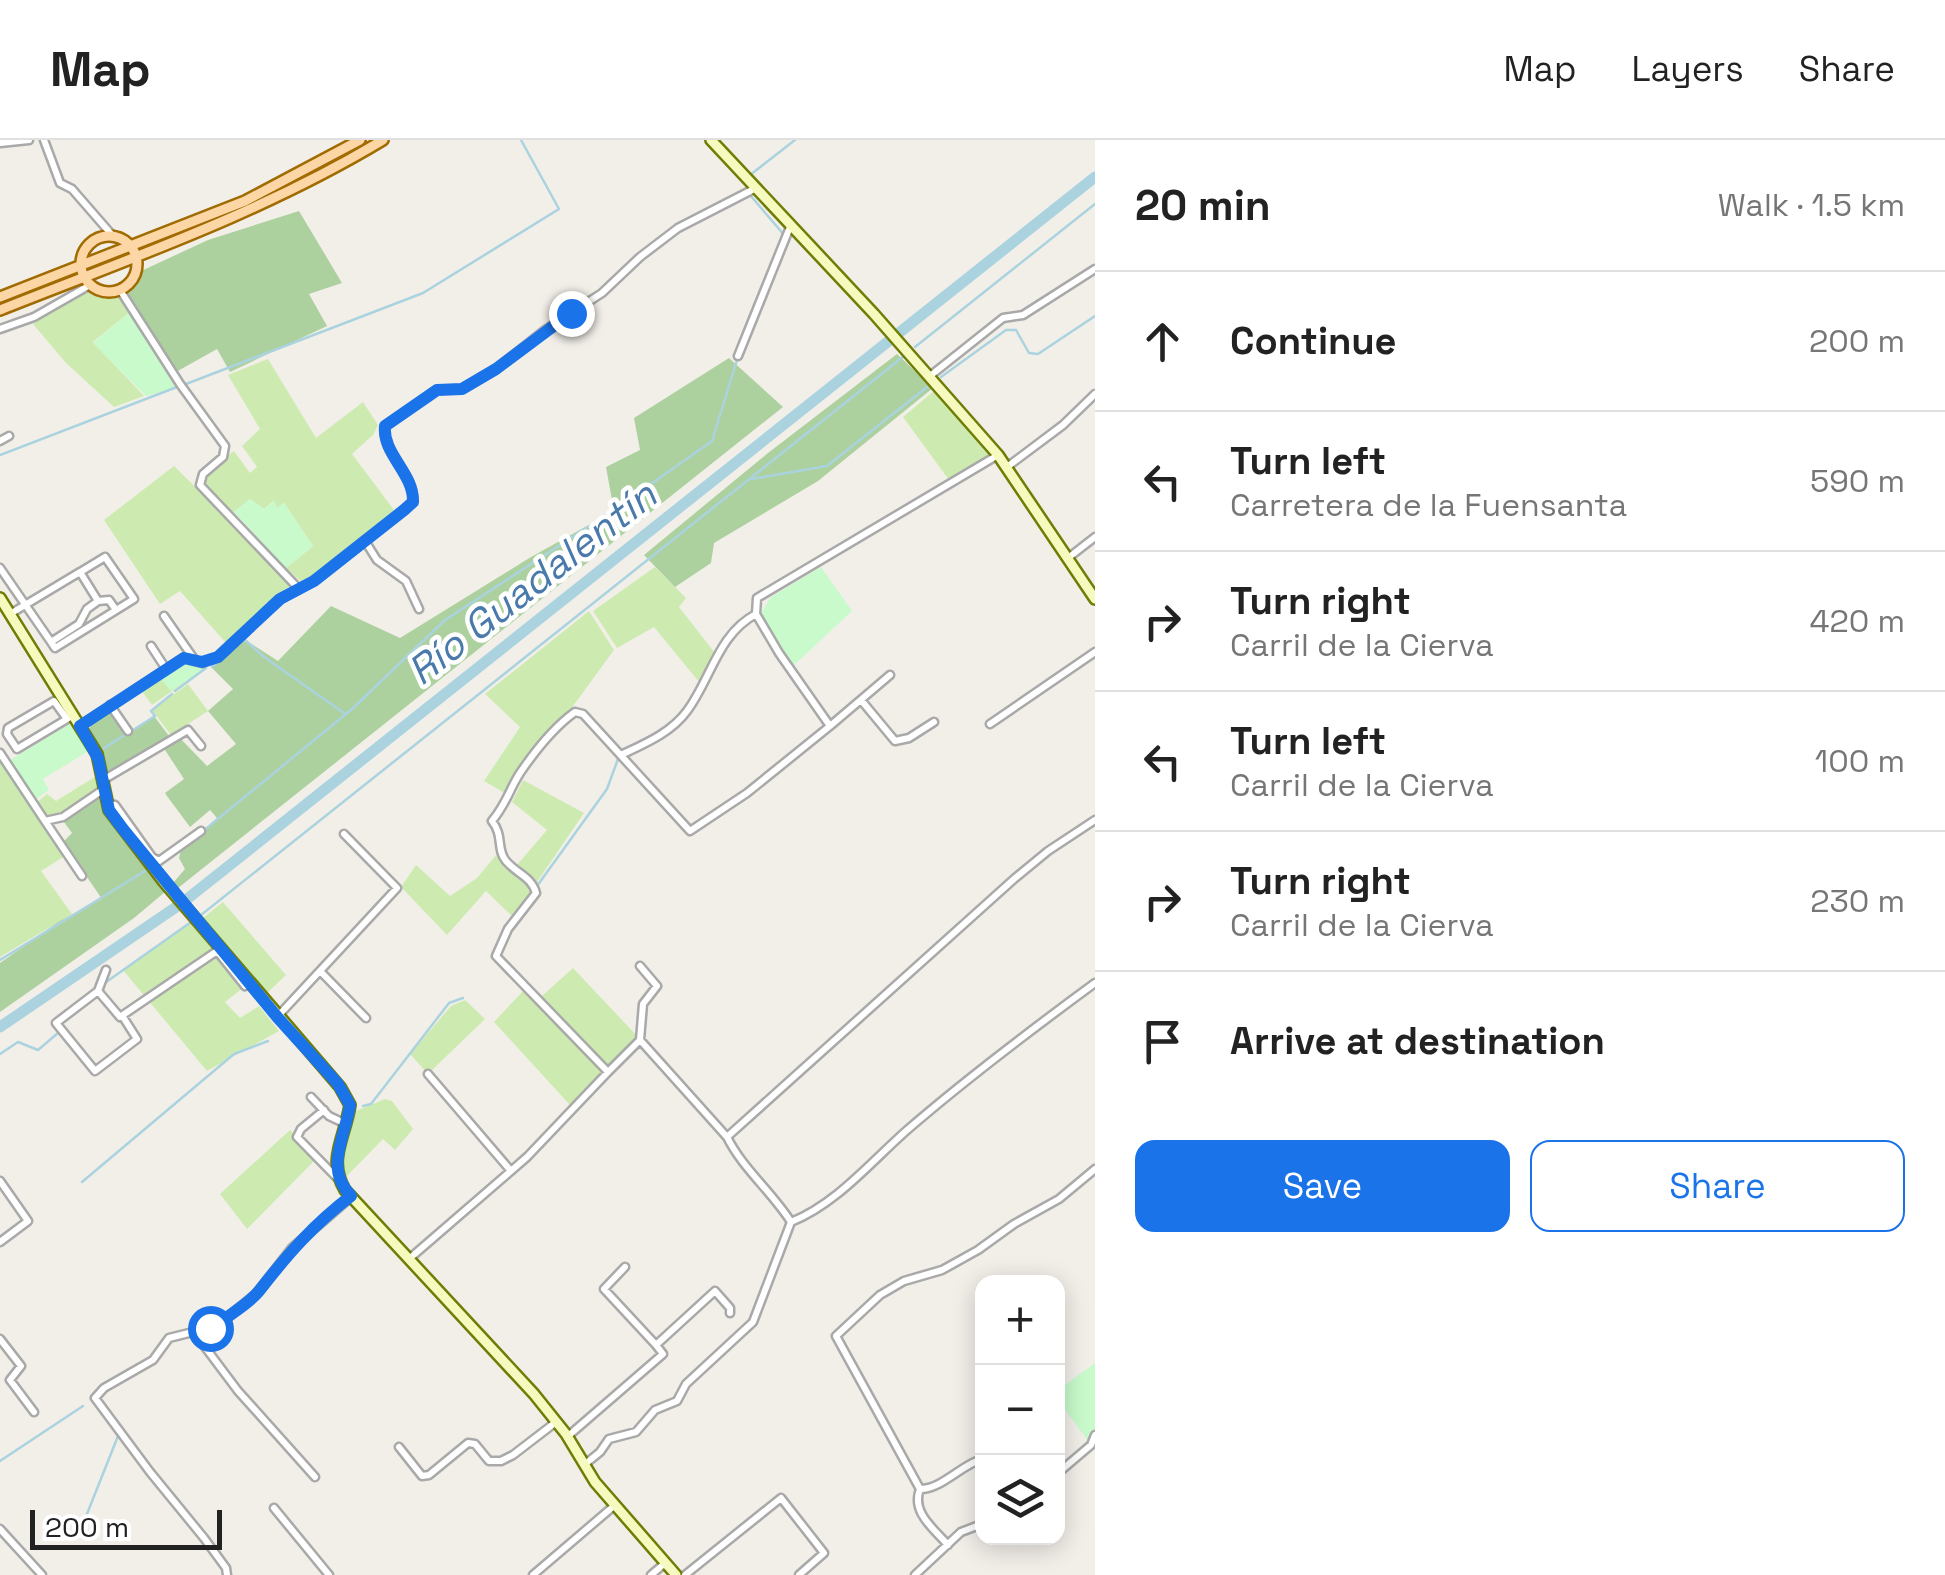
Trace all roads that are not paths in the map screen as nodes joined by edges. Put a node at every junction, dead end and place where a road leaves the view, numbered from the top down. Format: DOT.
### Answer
graph roads {
  1 [pos="29,140"];
  2 [pos="44,140"];
  3 [pos="360,140"];
  4 [pos="383,140"];
  5 [pos="711,140"];
  6 [pos="0,142"];
  7 [pos="754,189"];
  8 [pos="790,227"];
  9 [pos="112,235"];
  10 [pos="131,246"];
  11 [pos="136,257"];
  12 [pos="80,266"];
  13 [pos="1095,268"];
  14 [pos="87,281"];
  15 [pos="120,290"];
  16 [pos="0,297"];
  17 [pos="0,310"];
  18 [pos="0,329"];
  19 [pos="738,356"];
  20 [pos="930,376"];
  21 [pos="1095,394"];
  22 [pos="10,436"];
  23 [pos="0,441"];
  24 [pos="998,455"];
  25 [pos="1007,468"];
  26 [pos="1095,537"];
  27 [pos="365,541"];
  28 [pos="1068,558"];
  29 [pos="0,568"];
  30 [pos="298,588"];
  31 [pos="0,598"];
  32 [pos="1095,598"];
  33 [pos="98,600"];
  34 [pos="24,605"];
  35 [pos="116,610"];
  36 [pos="420,610"];
  37 [pos="10,614"];
  38 [pos="756,614"];
  39 [pos="164,616"];
  40 [pos="51,642"];
  41 [pos="150,646"];
  42 [pos="1095,652"];
  43 [pos="195,660"];
  44 [pos="166,668"];
  45 [pos="890,676"];
  46 [pos="861,700"];
  47 [pos="110,705"];
  48 [pos="70,717"];
  49 [pos="934,722"];
  50 [pos="990,724"];
  51 [pos="80,726"];
  52 [pos="830,726"];
  53 [pos="128,731"];
  54 [pos="201,746"];
  55 [pos="0,753"];
  56 [pos="621,755"];
  57 [pos="104,784"];
  58 [pos="108,804"];
  59 [pos="45,820"];
  60 [pos="1095,820"];
  61 [pos="201,830"];
  62 [pos="344,834"];
  63 [pos="82,876"];
  64 [pos="640,966"];
  65 [pos="106,970"];
  66 [pos="320,971"];
  67 [pos="1095,982"];
  68 [pos="250,983"];
  69 [pos="98,991"];
  70 [pos="123,1017"];
  71 [pos="278,1018"];
  72 [pos="366,1018"];
  73 [pos="640,1040"];
  74 [pos="608,1072"];
  75 [pos="428,1074"];
  76 [pos="311,1097"];
  77 [pos="324,1110"];
  78 [pos="347,1124"];
  79 [pos="727,1137"];
  80 [pos="1095,1169"];
  81 [pos="510,1171"];
  82 [pos="340,1180"];
  83 [pos="0,1181"];
  84 [pos="351,1196"];
  85 [pos="791,1222"];
  86 [pos="0,1242"];
  87 [pos="409,1259"];
  88 [pos="626,1266"];
  89 [pos="730,1313"];
  90 [pos="210,1328"];
  91 [pos="0,1339"];
  92 [pos="656,1345"];
  93 [pos="34,1412"];
  94 [pos="556,1422"];
  95 [pos="1095,1436"];
  96 [pos="567,1437"];
  97 [pos="399,1446"];
  98 [pos="1093,1448"];
  99 [pos="975,1461"];
  100 [pos="584,1466"];
  101 [pos="1065,1468"];
  102 [pos="315,1477"];
  103 [pos="920,1489"];
  104 [pos="615,1505"];
  105 [pos="274,1508"];
  106 [pos="975,1527"];
  107 [pos="0,1529"];
  108 [pos="948,1545"];
  109 [pos="664,1564"];
  110 [pos="803,1574"];
  111 [pos="42,1575"];
  112 [pos="227,1575"];
  113 [pos="328,1575"];
  114 [pos="532,1575"];
  115 [pos="651,1575"];
  116 [pos="676,1575"];
  117 [pos="685,1575"];
  118 [pos="915,1575"];
  1 -- 6 [label="street"];
  2 -- 9 [label="street"];
  3 -- 10 [label="main road"];
  4 -- 11 [label="main road"];
  5 -- 7 [label="main road"];
  7 -- 8 [label="main road"];
  7 -- 27 [label="street"];
  8 -- 19 [label="street"];
  8 -- 20 [label="main road"];
  9 -- 10 [label="main road"];
  9 -- 12 [label="main road"];
  10 -- 11 [label="main road"];
  10 -- 12 [label="main road"];
  11 -- 14 [label="main road"];
  11 -- 15 [label="main road"];
  12 -- 14 [label="main road"];
  12 -- 16 [label="main road"];
  13 -- 20 [label="street"];
  14 -- 15 [label="main road"];
  14 -- 17 [label="main road"];
  14 -- 18 [label="street"];
  15 -- 30 [label="street"];
  20 -- 24 [label="main road"];
  21 -- 25 [label="street"];
  22 -- 23 [label="street"];
  24 -- 25 [label="main road"];
  24 -- 38 [label="street"];
  25 -- 28 [label="main road"];
  26 -- 28 [label="street"];
  27 -- 30 [label="street"];
  27 -- 36 [label="street"];
  28 -- 32 [label="main road"];
  29 -- 34 [label="street"];
  30 -- 43 [label="street"];
  31 -- 37 [label="main road"];
  33 -- 34 [label="street"];
  33 -- 35 [label="street"];
  33 -- 40 [label="street"];
  34 -- 35 [label="street"];
  34 -- 37 [label="street"];
  34 -- 40 [label="street"];
  35 -- 40 [label="street"];
  37 -- 48 [label="main road"];
  38 -- 52 [label="street"];
  38 -- 56 [label="street"];
  39 -- 43 [label="street"];
  41 -- 44 [label="street"];
  42 -- 50 [label="street"];
  43 -- 44 [label="street"];
  44 -- 47 [label="street"];
  45 -- 46 [label="street"];
  46 -- 49 [label="street"];
  46 -- 52 [label="street"];
  47 -- 51 [label="street"];
  47 -- 53 [label="street"];
  48 -- 48 [label="street"];
  48 -- 51 [label="main road"];
  51 -- 57 [label="main road"];
  52 -- 56 [label="street"];
  54 -- 57 [label="street"];
  55 -- 59 [label="street"];
  56 -- 74 [label="street"];
  57 -- 58 [label="main road"];
  57 -- 59 [label="street"];
  58 -- 61 [label="street"];
  58 -- 68 [label="main road"];
  59 -- 63 [label="street"];
  60 -- 79 [label="street"];
  62 -- 66 [label="street"];
  64 -- 73 [label="street"];
  65 -- 69 [label="street"];
  66 -- 71 [label="street"];
  66 -- 72 [label="street"];
  67 -- 85 [label="street"];
  68 -- 70 [label="street"];
  68 -- 71 [label="main road"];
  69 -- 70 [label="street"];
  69 -- 70 [label="street"];
  71 -- 78 [label="main road"];
  73 -- 74 [label="street"];
  73 -- 79 [label="street"];
  74 -- 81 [label="street"];
  75 -- 81 [label="street"];
  76 -- 77 [label="street"];
  77 -- 78 [label="street"];
  77 -- 82 [label="street"];
  78 -- 82 [label="main road"];
  79 -- 85 [label="street"];
  80 -- 103 [label="street"];
  81 -- 87 [label="street"];
  82 -- 84 [label="main road"];
  83 -- 86 [label="street"];
  84 -- 87 [label="main road"];
  84 -- 90 [label="street"];
  85 -- 100 [label="street"];
  87 -- 94 [label="main road"];
  88 -- 92 [label="street"];
  89 -- 92 [label="street"];
  90 -- 102 [label="street"];
  90 -- 112 [label="street"];
  91 -- 93 [label="street"];
  92 -- 96 [label="street"];
  94 -- 96 [label="main road"];
  94 -- 97 [label="street"];
  95 -- 98 [label="street"];
  96 -- 100 [label="main road"];
  98 -- 101 [label="street"];
  99 -- 103 [label="street"];
  100 -- 104 [label="main road"];
  103 -- 108 [label="street"];
  104 -- 109 [label="main road"];
  104 -- 114 [label="street"];
  105 -- 113 [label="street"];
  106 -- 108 [label="street"];
  107 -- 111 [label="street"];
  108 -- 118 [label="street"];
  109 -- 115 [label="street"];
  109 -- 116 [label="main road"];
  110 -- 117 [label="street"];
}
